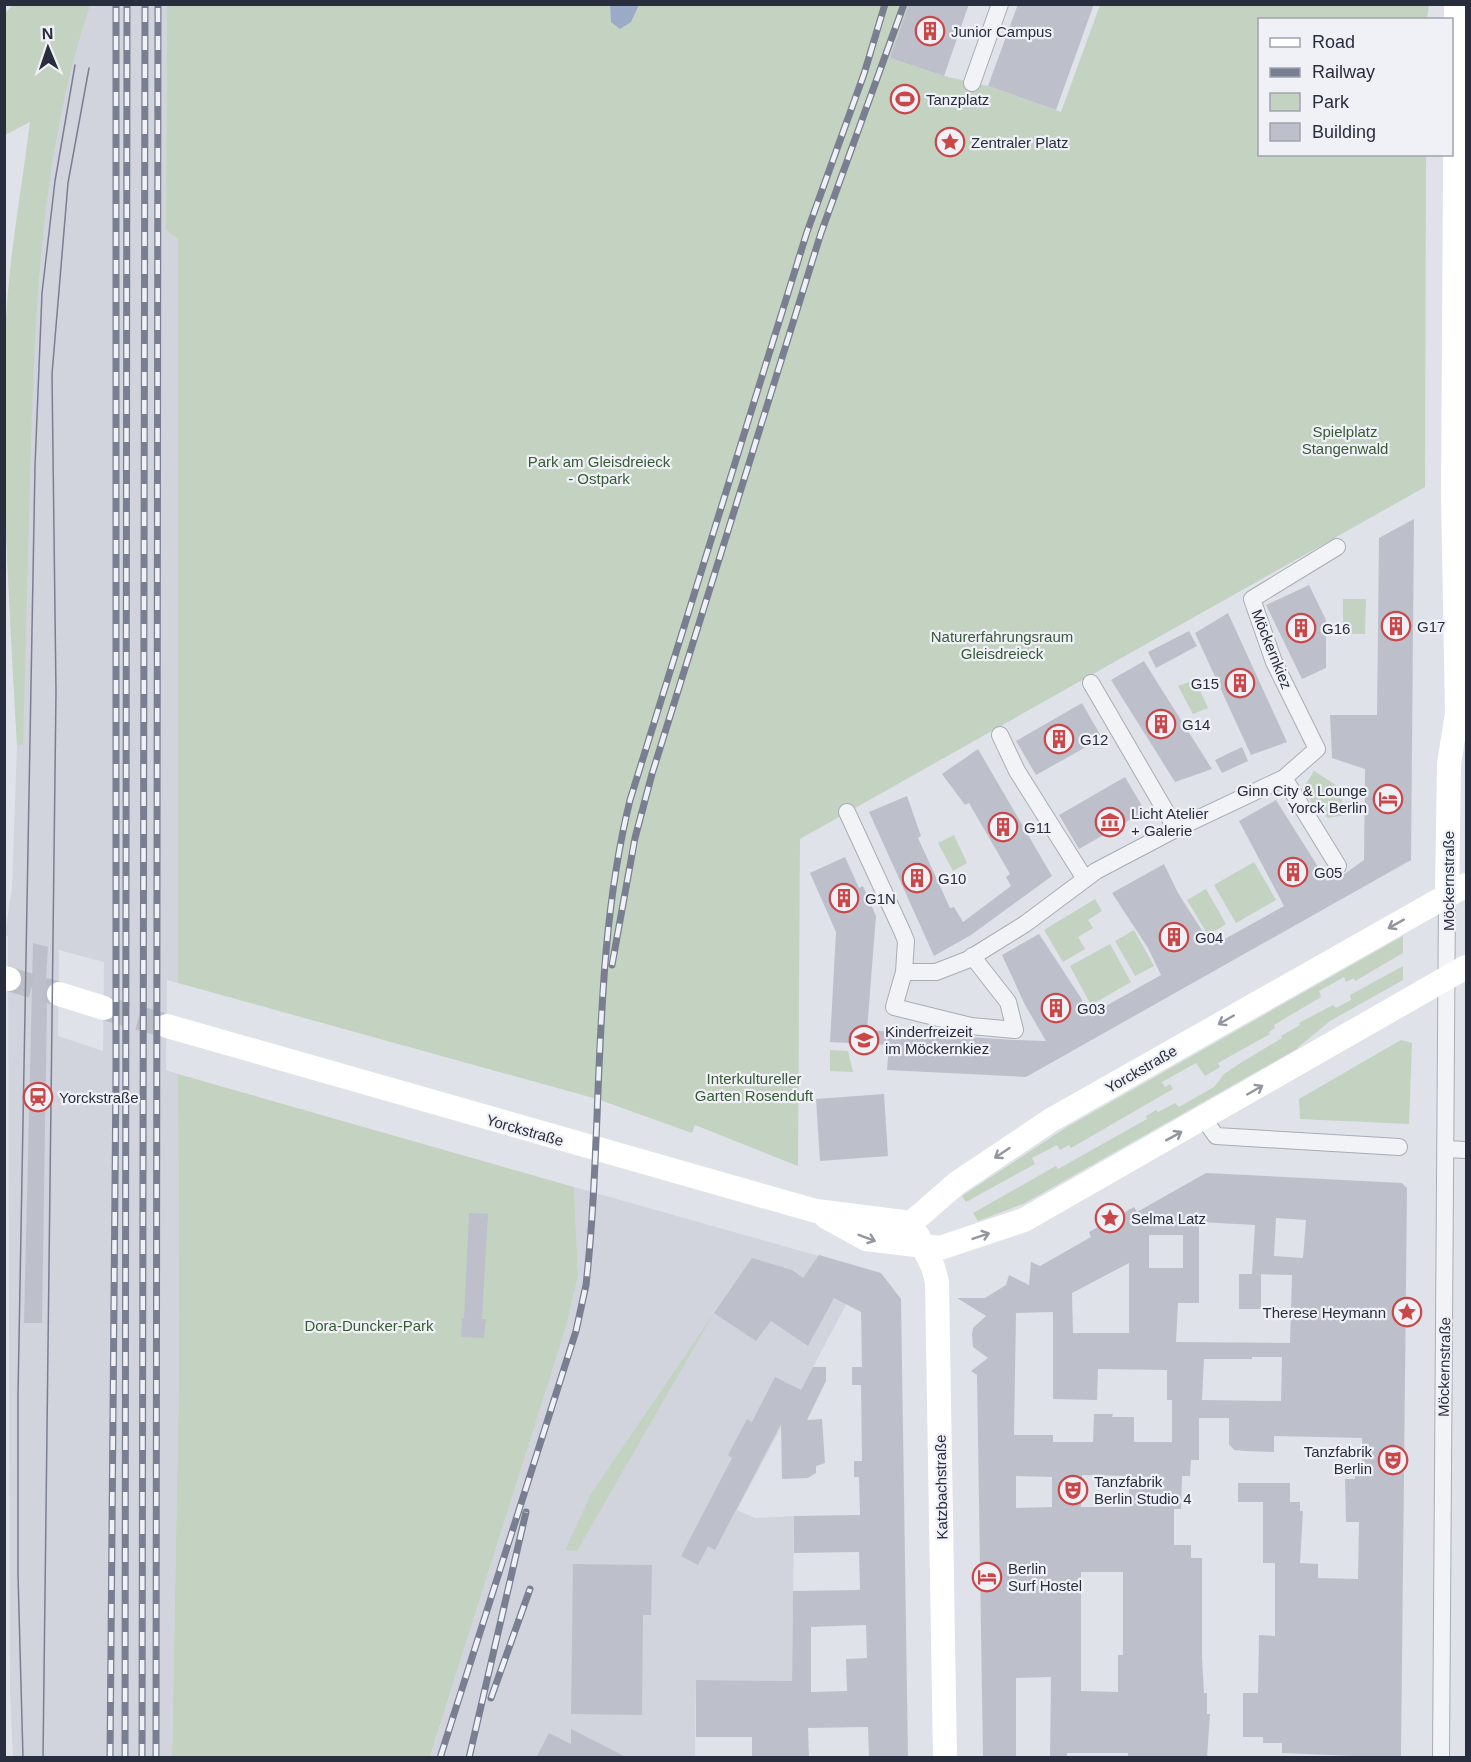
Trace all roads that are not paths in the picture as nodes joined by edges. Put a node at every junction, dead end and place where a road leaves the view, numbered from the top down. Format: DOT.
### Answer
graph roads {
  1 [pos="1000,4"];
  2 [pos="1456,4"];
  3 [pos="972,83"];
  4 [pos="1460,254"];
  5 [pos="1460,349"];
  6 [pos="1337,547"];
  7 [pos="1091,682"];
  8 [pos="1000,735"];
  9 [pos="1284,778"];
  10 [pos="847,812"];
  11 [pos="1176,829"];
  12 [pos="1338,866"];
  13 [pos="1085,879"];
  14 [pos="1457,890"];
  15 [pos="972,956"];
  16 [pos="904,972"];
  17 [pos="1457,972"];
  18 [pos="59,994"];
  19 [pos="104,1008"];
  20 [pos="167,1026"];
  21 [pos="1204,1119"];
  22 [pos="1399,1147"];
  23 [pos="1446,1149"];
  24 [pos="1467,1150"];
  25 [pos="816,1211"];
  26 [pos="911,1223"];
  27 [pos="924,1248"];
  28 [pos="945,1758"];
  29 [pos="1441,1758"];
  1 -- 3 [label="street"];
  2 -- 4 [label="main road, Möckernstraße"];
  4 -- 5 [label="main road, Möckernstraße"];
  5 -- 14 [label="main road, Möckernstraße"];
  6 -- 9 [label="street, Möckernkiez"];
  7 -- 11 [label="street"];
  8 -- 13 [label="street"];
  9 -- 11 [label="street, Möckernkiez"];
  9 -- 12 [label="street"];
  10 -- 16 [label="street"];
  11 -- 13 [label="street, Möckernkiez"];
  13 -- 15 [label="street, Möckernkiez"];
  14 -- 17 [label="street, Möckernstraße"];
  14 -- 26 [label="main road, Yorckstraße, one-way"];
  15 -- 16 [label="street, Möckernkiez"];
  15 -- 16 [label="street"];
  21 -- 17 [label="main road, Yorckstraße, one-way"];
  17 -- 23 [label="street, Möckernstraße"];
  18 -- 19 [label="main road"];
  20 -- 25 [label="main road, Yorckstraße"];
  21 -- 22 [label="street"];
  27 -- 21 [label="main road, Yorckstraße, one-way"];
  23 -- 24 [label="street"];
  23 -- 29 [label="street, Möckernstraße"];
  25 -- 26 [label="main road, Yorckstraße"];
  25 -- 27 [label="main road, Yorckstraße, one-way"];
  26 -- 27 [label="main road, Katzbachstraße"];
  27 -- 28 [label="main road, Katzbachstraße"];
}
